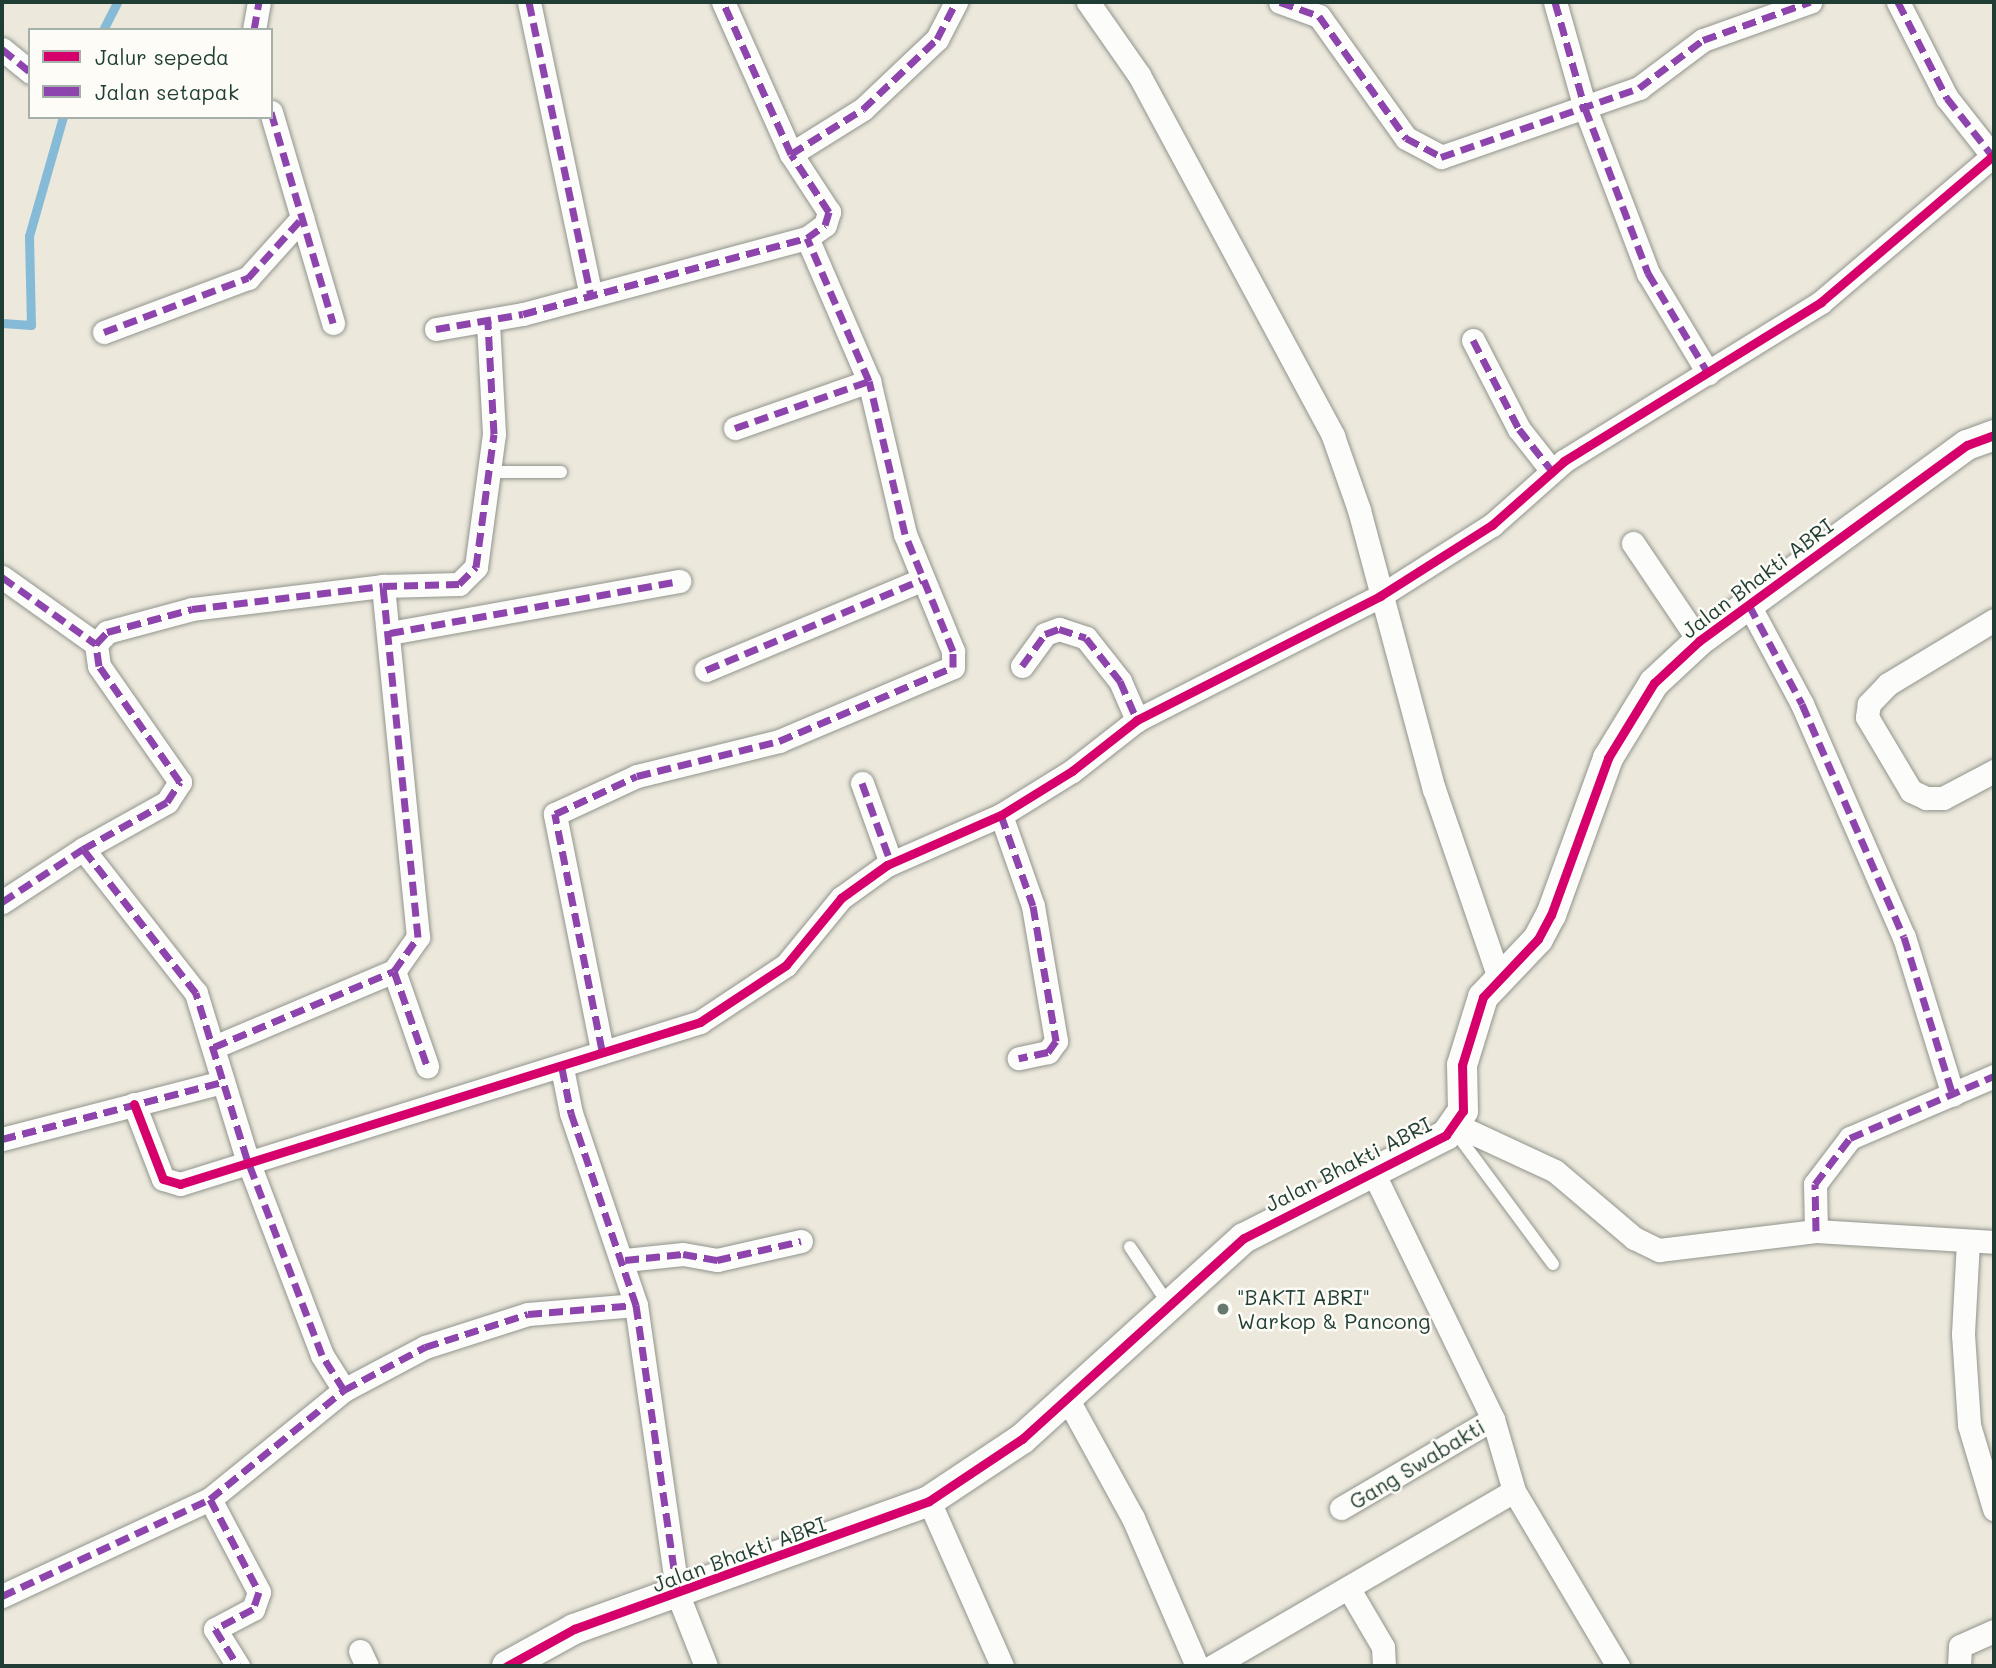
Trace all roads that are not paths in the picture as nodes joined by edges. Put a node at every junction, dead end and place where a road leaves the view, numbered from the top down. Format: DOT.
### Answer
graph roads {
  1 [pos="259,2"];
  2 [pos="529,2"];
  3 [pos="723,2"];
  4 [pos="956,2"];
  5 [pos="1088,2"];
  6 [pos="1280,2"];
  7 [pos="1555,2"];
  8 [pos="1810,2"];
  9 [pos="1898,2"];
  10 [pos="254,28"];
  11 [pos="2,49"];
  12 [pos="28,70"];
  13 [pos="1585,108"];
  14 [pos="273,119"];
  15 [pos="792,154"];
  16 [pos="1993,155"];
  17 [pos="302,218"];
  18 [pos="807,238"];
  19 [pos="591,295"];
  20 [pos="488,322"];
  21 [pos="332,323"];
  22 [pos="436,329"];
  23 [pos="104,332"];
  24 [pos="1473,340"];
  25 [pos="1708,373"];
  26 [pos="869,381"];
  27 [pos="735,428"];
  28 [pos="1994,435"];
  29 [pos="1552,471"];
  30 [pos="491,472"];
  31 [pos="561,472"];
  32 [pos="1633,543"];
  33 [pos="2,577"];
  34 [pos="680,580"];
  35 [pos="921,580"];
  36 [pos="383,586"];
  37 [pos="1380,596"];
  38 [pos="1749,605"];
  39 [pos="1994,620"];
  40 [pos="390,633"];
  41 [pos="1699,641"];
  42 [pos="96,644"];
  43 [pos="1022,666"];
  44 [pos="706,670"];
  45 [pos="1138,720"];
  46 [pos="1994,771"];
  47 [pos="862,783"];
  48 [pos="1001,815"];
  49 [pos="83,849"];
  50 [pos="891,863"];
  51 [pos="2,902"];
  52 [pos="394,971"];
  53 [pos="1498,975"];
  54 [pos="214,1047"];
  55 [pos="602,1050"];
  56 [pos="1019,1058"];
  57 [pos="427,1066"];
  58 [pos="562,1068"];
  59 [pos="1994,1076"];
  60 [pos="222,1082"];
  61 [pos="1953,1095"];
  62 [pos="134,1104"];
  63 [pos="1455,1127"];
  64 [pos="2,1139"];
  65 [pos="247,1159"];
  66 [pos="1374,1174"];
  67 [pos="1816,1231"];
  68 [pos="801,1241"];
  69 [pos="1968,1241"];
  70 [pos="1994,1242"];
  71 [pos="1130,1247"];
  72 [pos="625,1260"];
  73 [pos="1553,1264"];
  74 [pos="636,1305"];
  75 [pos="1169,1306"];
  76 [pos="344,1390"];
  77 [pos="1067,1398"];
  78 [pos="1493,1419"];
  79 [pos="1514,1491"];
  80 [pos="210,1499"];
  81 [pos="929,1501"];
  82 [pos="1341,1508"];
  83 [pos="1994,1509"];
  84 [pos="1349,1589"];
  85 [pos="678,1595"];
  86 [pos="2,1596"];
  87 [pos="1994,1631"];
  88 [pos="238,1666"];
  89 [pos="508,1666"];
  90 [pos="706,1666"];
  91 [pos="1002,1666"];
  92 [pos="1197,1666"];
  93 [pos="1213,1666"];
  94 [pos="1384,1666"];
  95 [pos="1618,1666"];
  96 [pos="1959,1666"];
  1 -- 10 [label="street"];
  2 -- 19 [label="street"];
  3 -- 15 [label="street"];
  4 -- 15 [label="street"];
  5 -- 37 [label="street"];
  6 -- 13 [label="street"];
  7 -- 13 [label="street"];
  8 -- 13 [label="street"];
  9 -- 16 [label="street"];
  11 -- 12 [label="street"];
  13 -- 25 [label="street"];
  14 -- 17 [label="street"];
  15 -- 18 [label="street"];
  16 -- 25 [label="street"];
  17 -- 21 [label="street"];
  17 -- 23 [label="street"];
  18 -- 19 [label="street"];
  18 -- 26 [label="street"];
  19 -- 20 [label="street"];
  20 -- 22 [label="street"];
  20 -- 30 [label="street"];
  24 -- 29 [label="street"];
  25 -- 29 [label="street"];
  26 -- 27 [label="street"];
  26 -- 35 [label="street"];
  28 -- 38 [label="street, Jalan Bhakti ABRI"];
  29 -- 37 [label="street"];
  30 -- 31 [label="lane"];
  30 -- 36 [label="street"];
  32 -- 41 [label="street"];
  33 -- 42 [label="street"];
  34 -- 40 [label="street"];
  35 -- 44 [label="street"];
  35 -- 55 [label="street"];
  36 -- 40 [label="street"];
  36 -- 42 [label="street"];
  37 -- 45 [label="street"];
  37 -- 53 [label="street"];
  38 -- 41 [label="street, Jalan Bhakti ABRI"];
  38 -- 61 [label="street"];
  39 -- 46 [label="street"];
  40 -- 52 [label="street"];
  41 -- 53 [label="street, Jalan Bhakti ABRI"];
  42 -- 49 [label="street"];
  43 -- 45 [label="street"];
  45 -- 48 [label="street"];
  47 -- 50 [label="street"];
  48 -- 50 [label="street"];
  48 -- 56 [label="street"];
  49 -- 51 [label="street"];
  49 -- 54 [label="street"];
  50 -- 55 [label="street"];
  52 -- 54 [label="street"];
  52 -- 57 [label="street"];
  53 -- 63 [label="street, Jalan Bhakti ABRI"];
  54 -- 60 [label="street"];
  55 -- 58 [label="street"];
  58 -- 65 [label="street"];
  58 -- 72 [label="street"];
  59 -- 61 [label="street"];
  60 -- 62 [label="street"];
  60 -- 65 [label="street"];
  61 -- 67 [label="street"];
  62 -- 64 [label="street"];
  62 -- 65 [label="street"];
  63 -- 66 [label="street, Jalan Bhakti ABRI"];
  63 -- 67 [label="street"];
  63 -- 73 [label="lane"];
  65 -- 76 [label="street"];
  66 -- 75 [label="street, Jalan Bhakti ABRI"];
  66 -- 78 [label="street"];
  67 -- 69 [label="street"];
  68 -- 72 [label="street"];
  69 -- 70 [label="street"];
  69 -- 83 [label="street"];
  71 -- 75 [label="lane"];
  72 -- 74 [label="street"];
  74 -- 76 [label="street"];
  74 -- 85 [label="street"];
  75 -- 77 [label="street, Jalan Bhakti ABRI"];
  76 -- 80 [label="street"];
  77 -- 81 [label="street, Jalan Bhakti ABRI"];
  77 -- 92 [label="street"];
  78 -- 79 [label="street"];
  78 -- 82 [label="street, Gang Swabakti"];
  79 -- 84 [label="street"];
  79 -- 95 [label="street"];
  80 -- 86 [label="street"];
  80 -- 88 [label="street"];
  81 -- 85 [label="street, Jalan Bhakti ABRI"];
  81 -- 91 [label="street"];
  84 -- 93 [label="street"];
  84 -- 94 [label="street"];
  85 -- 89 [label="street, Jalan Bhakti ABRI"];
  85 -- 90 [label="street"];
  87 -- 96 [label="street"];
}
